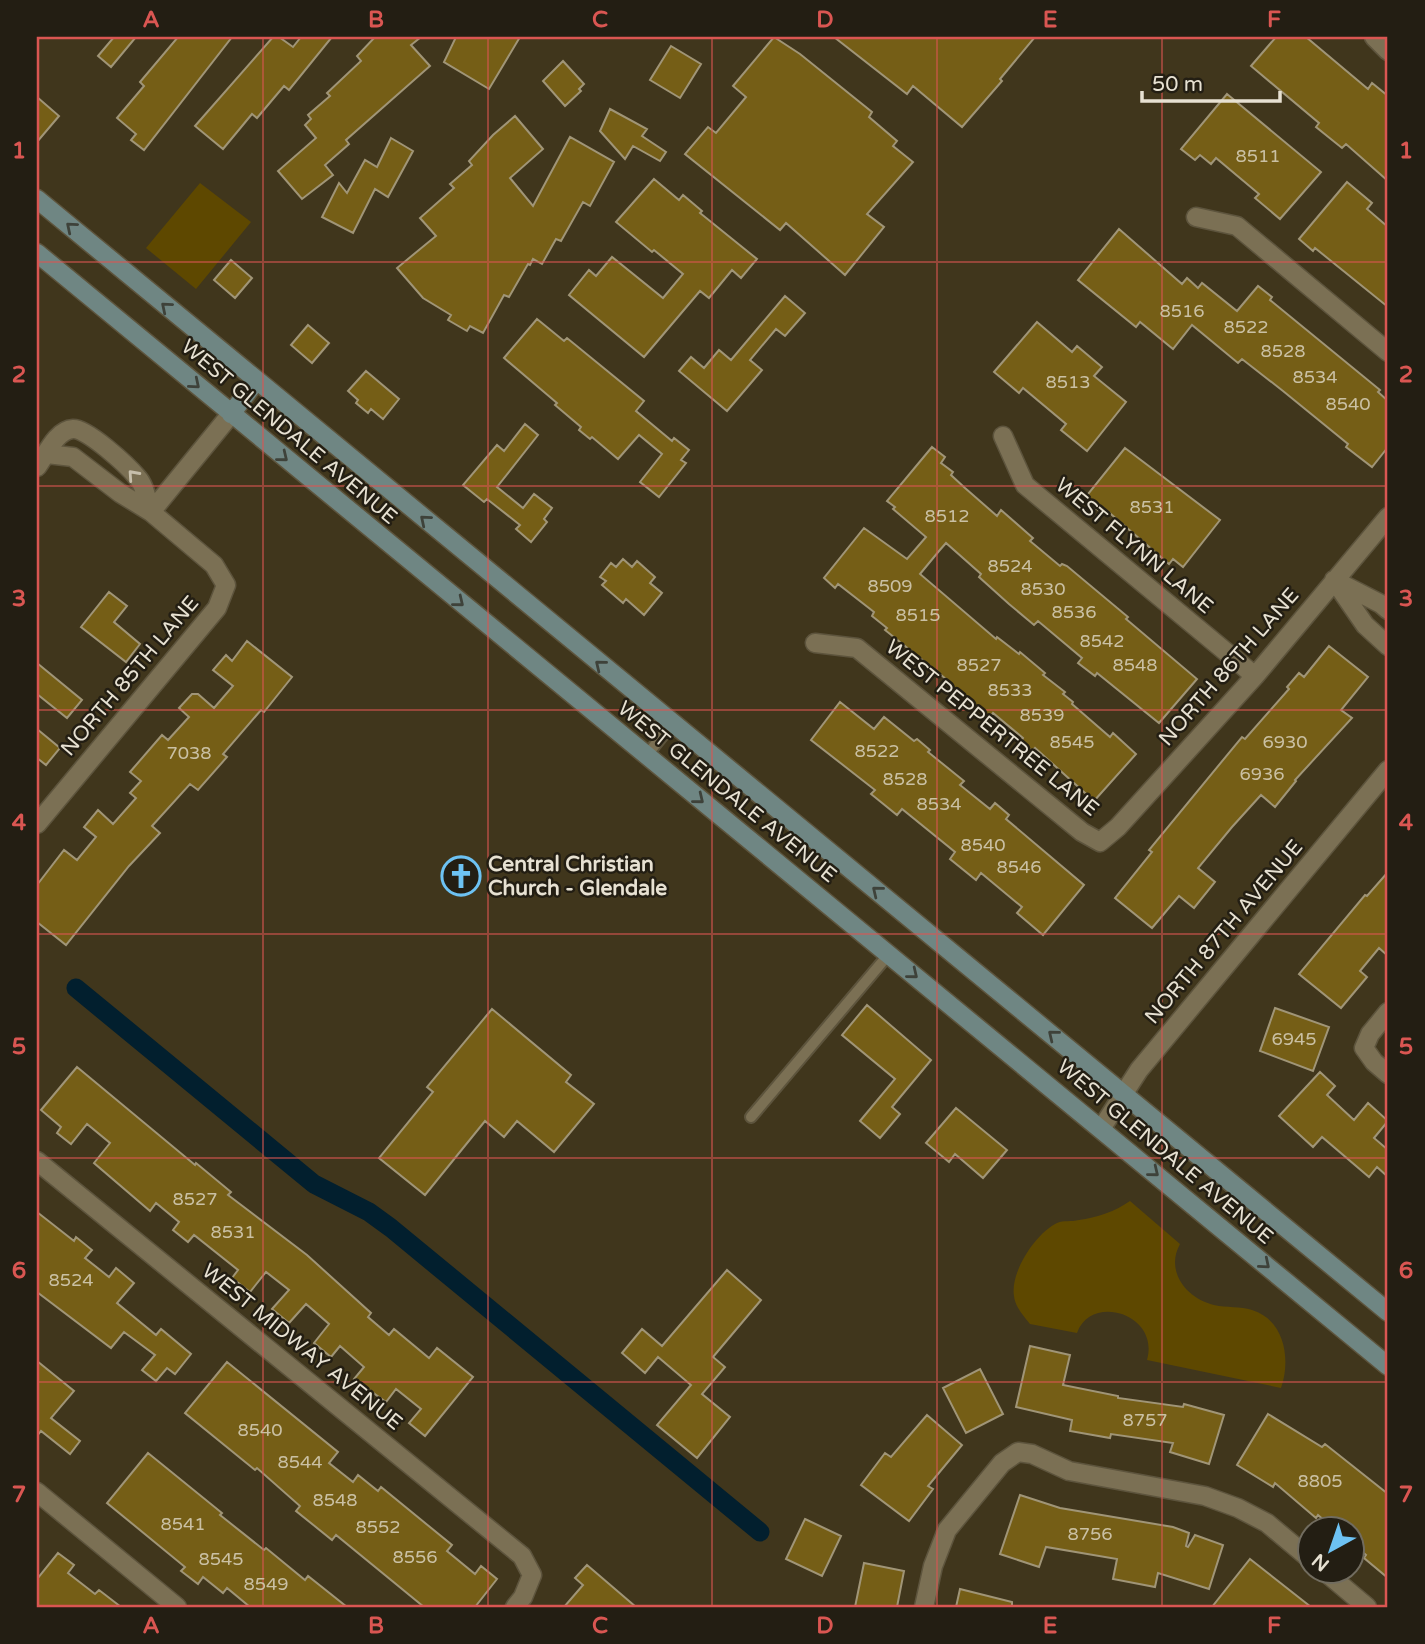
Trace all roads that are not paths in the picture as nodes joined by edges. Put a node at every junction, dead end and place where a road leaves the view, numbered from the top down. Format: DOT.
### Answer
graph roads {
  1 [pos="1374,37"];
  2 [pos="1388,51"];
  3 [pos="37,199"];
  4 [pos="1196,217"];
  5 [pos="37,253"];
  6 [pos="1388,352"];
  7 [pos="256,382"];
  8 [pos="231,414"];
  9 [pos="1003,436"];
  10 [pos="103,446"];
  11 [pos="42,461"];
  12 [pos="88,467"];
  13 [pos="151,512"];
  14 [pos="1388,517"];
  15 [pos="1335,580"];
  16 [pos="1388,610"];
  17 [pos="1386,638"];
  18 [pos="815,643"];
  19 [pos="1255,676"];
  20 [pos="672,724"];
  21 [pos="646,756"];
  22 [pos="1388,770"];
  23 [pos="37,824"];
  24 [pos="1100,842"];
  25 [pos="889,954"];
  26 [pos="1388,1012"];
  27 [pos="1388,1074"];
  28 [pos="1125,1094"];
  29 [pos="751,1117"];
  30 [pos="1101,1129"];
  31 [pos="37,1161"];
  32 [pos="1388,1311"];
  33 [pos="1388,1366"];
  34 [pos="37,1492"];
  35 [pos="1296,1547"];
  36 [pos="1340,1584"];
  37 [pos="177,1607"];
  38 [pos="515,1607"];
  39 [pos="924,1607"];
  40 [pos="1367,1607"];
  1 -- 2 [label="street"];
  7 -- 3 [label="main road, WEST GLENDALE AVENUE, one-way"];
  4 -- 6 [label="street"];
  5 -- 8 [label="main road, WEST GLENDALE AVENUE, one-way"];
  7 -- 8 [label="main road"];
  20 -- 7 [label="main road, WEST GLENDALE AVENUE, one-way"];
  8 -- 13 [label="street"];
  8 -- 21 [label="main road, WEST GLENDALE AVENUE, one-way"];
  9 -- 19 [label="street, WEST FLYNN LANE"];
  10 -- 11 [label="street"];
  10 -- 12 [label="street"];
  13 -- 10 [label="street, one-way"];
  11 -- 12 [label="street"];
  12 -- 13 [label="street"];
  13 -- 23 [label="street, NORTH 85TH LANE"];
  14 -- 15 [label="street, NORTH 86TH LANE"];
  15 -- 16 [label="street"];
  15 -- 17 [label="street"];
  15 -- 19 [label="street, NORTH 86TH LANE"];
  18 -- 24 [label="street, WEST PEPPERTREE LANE"];
  19 -- 24 [label="street, NORTH 86TH LANE"];
  20 -- 21 [label="lane"];
  28 -- 20 [label="main road, WEST GLENDALE AVENUE, one-way"];
  21 -- 25 [label="main road, WEST GLENDALE AVENUE, one-way"];
  22 -- 28 [label="street, NORTH 87TH AVENUE"];
  25 -- 29 [label="lane"];
  25 -- 30 [label="main road, WEST GLENDALE AVENUE, one-way"];
  26 -- 27 [label="street"];
  28 -- 30 [label="street, NORTH 87TH AVENUE"];
  28 -- 32 [label="main road, WEST GLENDALE AVENUE"];
  30 -- 33 [label="main road, WEST GLENDALE AVENUE, one-way"];
  31 -- 38 [label="street, WEST MIDWAY AVENUE"];
  34 -- 37 [label="street"];
  35 -- 39 [label="street"];
  36 -- 40 [label="street"];
}
